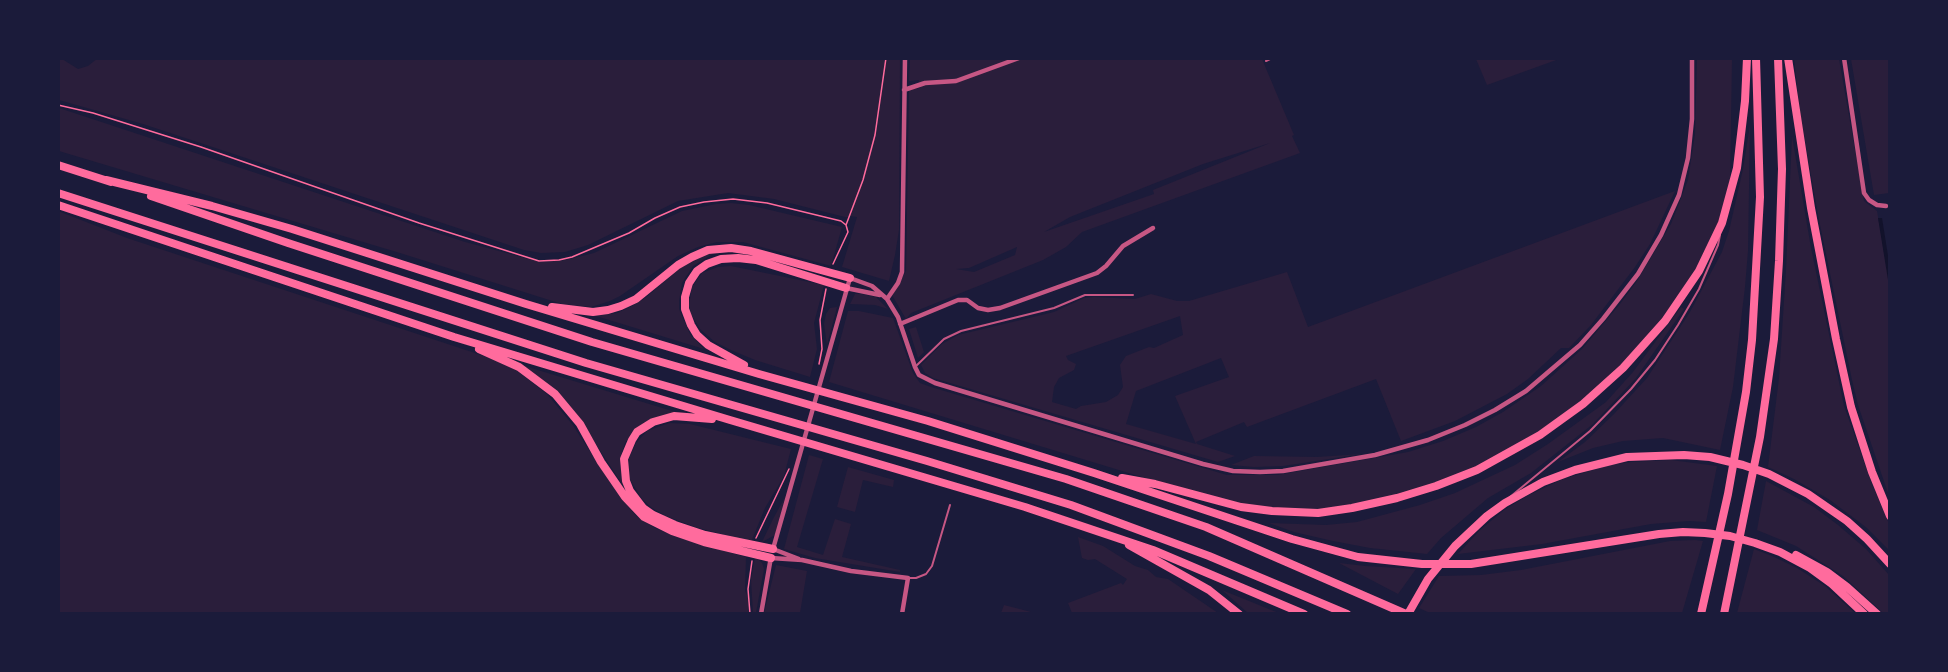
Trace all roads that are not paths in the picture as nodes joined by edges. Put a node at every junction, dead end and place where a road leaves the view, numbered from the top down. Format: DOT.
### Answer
graph roads {
  1 [pos="905,58"];
  2 [pos="1019,58"];
  3 [pos="1272,58"];
  4 [pos="1692,58"];
  5 [pos="1747,58"];
  6 [pos="1756,58"];
  7 [pos="1778,58"];
  8 [pos="1788,58"];
  9 [pos="1844,58"];
  10 [pos="1266,61"];
  11 [pos="904,90"];
  12 [pos="58,165"];
  13 [pos="106,180"];
  14 [pos="58,193"];
  15 [pos="58,205"];
  16 [pos="1886,206"];
  17 [pos="1722,223"];
  18 [pos="1153,228"];
  19 [pos="850,278"];
  20 [pos="846,288"];
  21 [pos="1133,295"];
  22 [pos="885,297"];
  23 [pos="526,304"];
  24 [pos="901,327"];
  25 [pos="454,337"];
  26 [pos="915,367"];
  27 [pos="759,374"];
  28 [pos="730,420"];
  29 [pos="1094,473"];
  30 [pos="950,505"];
  31 [pos="1487,516"];
  32 [pos="1890,516"];
  33 [pos="1112,536"];
  34 [pos="1573,547"];
  35 [pos="754,549"];
  36 [pos="773,549"];
  37 [pos="771,558"];
  38 [pos="802,560"];
  39 [pos="1890,564"];
  40 [pos="908,578"];
  41 [pos="761,614"];
  42 [pos="902,614"];
  43 [pos="1239,614"];
  44 [pos="1304,614"];
  45 [pos="1347,614"];
  46 [pos="1407,614"];
  47 [pos="1701,614"];
  48 [pos="1724,614"];
  49 [pos="1864,614"];
  50 [pos="1877,614"];
  1 -- 11 [label="street"];
  2 -- 11 [label="street"];
  3 -- 10 [label="lane"];
  4 -- 26 [label="street"];
  5 -- 17 [label="highway"];
  6 -- 47 [label="highway"];
  7 -- 48 [label="highway"];
  8 -- 32 [label="highway"];
  9 -- 16 [label="street"];
  11 -- 22 [label="street"];
  12 -- 13 [label="highway"];
  13 -- 23 [label="highway"];
  13 -- 46 [label="highway"];
  14 -- 45 [label="highway"];
  15 -- 25 [label="highway"];
  17 -- 29 [label="highway"];
  17 -- 31 [label="lane"];
  18 -- 24 [label="street"];
  19 -- 20 [label="street"];
  19 -- 22 [label="street"];
  19 -- 23 [label="highway"];
  20 -- 22 [label="street"];
  20 -- 27 [label="highway"];
  20 -- 36 [label="street"];
  21 -- 26 [label="lane"];
  22 -- 24 [label="street"];
  23 -- 27 [label="highway"];
  24 -- 26 [label="street"];
  25 -- 28 [label="highway"];
  25 -- 35 [label="highway"];
  27 -- 29 [label="highway"];
  28 -- 33 [label="highway"];
  28 -- 35 [label="highway"];
  29 -- 34 [label="highway"];
  30 -- 40 [label="lane"];
  31 -- 39 [label="highway"];
  31 -- 46 [label="highway"];
  33 -- 43 [label="highway"];
  33 -- 44 [label="highway"];
  34 -- 49 [label="highway"];
  34 -- 50 [label="highway"];
  35 -- 36 [label="highway"];
  35 -- 37 [label="highway"];
  36 -- 37 [label="street"];
  36 -- 38 [label="street"];
  37 -- 38 [label="street"];
  37 -- 41 [label="street"];
  38 -- 40 [label="street"];
  40 -- 42 [label="street"];
}
